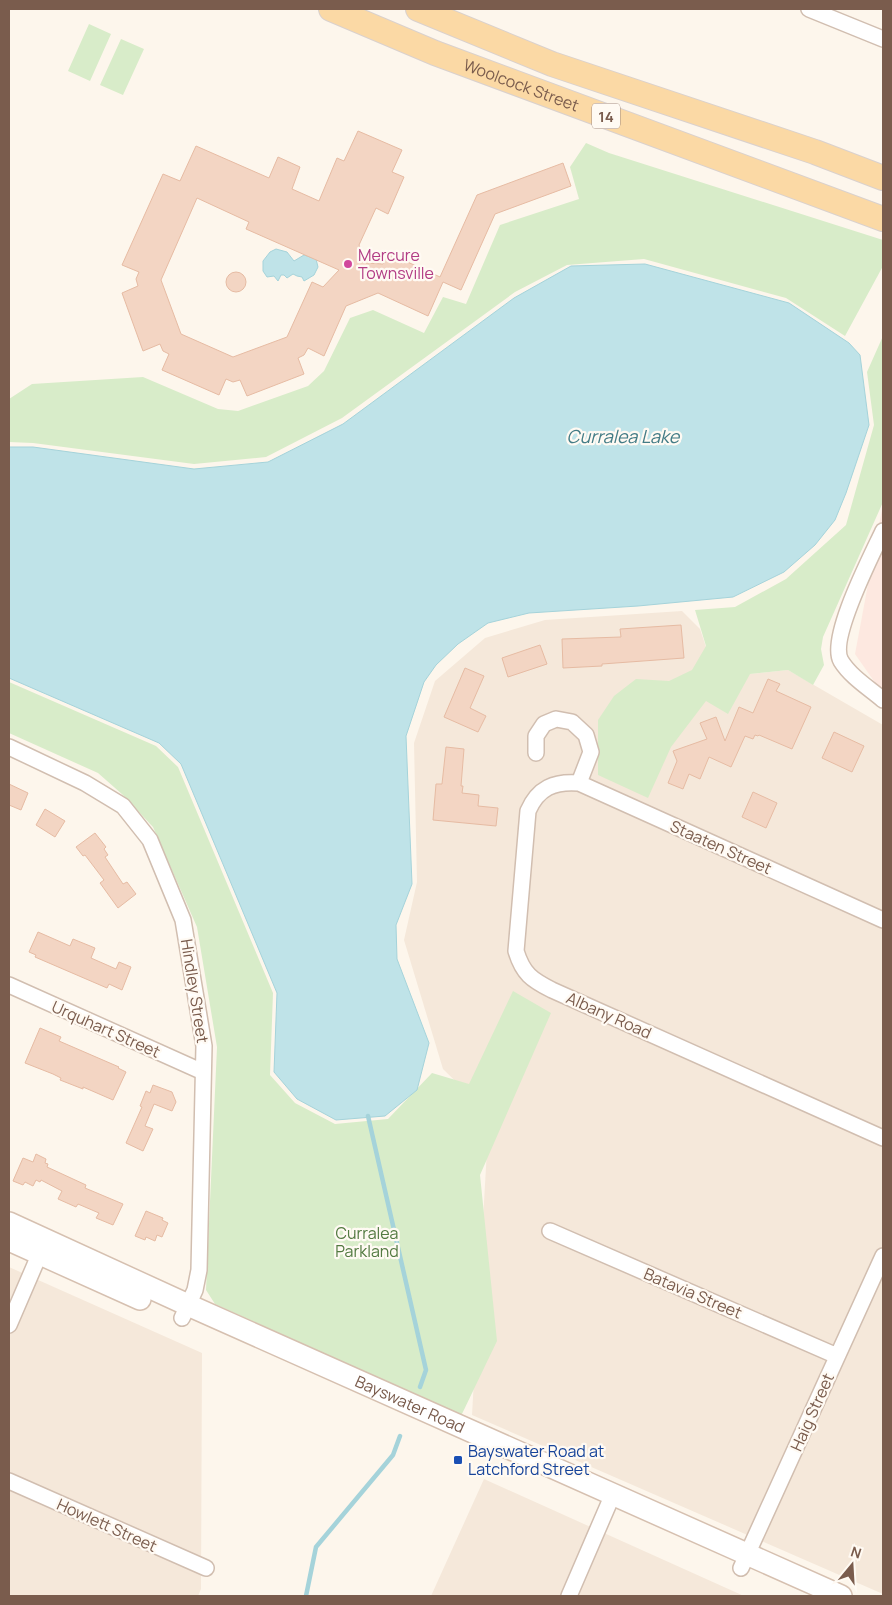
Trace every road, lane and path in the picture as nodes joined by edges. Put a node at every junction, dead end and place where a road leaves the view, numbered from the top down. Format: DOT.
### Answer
graph roads {
  1 [pos="331,9"];
  2 [pos="418,9"];
  3 [pos="809,9"];
  4 [pos="883,39"];
  5 [pos="883,178"];
  6 [pos="883,219"];
  7 [pos="883,532"];
  8 [pos="883,700"];
  9 [pos="9,747"];
  10 [pos="536,753"];
  11 [pos="556,783"];
  12 [pos="579,783"];
  13 [pos="883,920"];
  14 [pos="9,985"];
  15 [pos="203,1072"];
  16 [pos="883,1138"];
  17 [pos="9,1223"];
  18 [pos="550,1231"];
  19 [pos="9,1240"];
  20 [pos="43,1247"];
  21 [pos="883,1256"];
  22 [pos="185,1311"];
  23 [pos="9,1325"];
  24 [pos="837,1356"];
  25 [pos="9,1481"];
  26 [pos="610,1501"];
  27 [pos="744,1562"];
  28 [pos="206,1568"];
  29 [pos="570,1596"];
  30 [pos="804,1596"];
  31 [pos="841,1596"];
  1 -- 6 [label="main road, Woolcock Street / 14"];
  2 -- 5 [label="main road, Woolcock Street / 14"];
  3 -- 4 [label="street"];
  7 -- 8 [label="street"];
  9 -- 15 [label="street, Hindley Street"];
  10 -- 12 [label="street"];
  11 -- 12 [label="street, Staaten Street"];
  11 -- 16 [label="street, Albany Road"];
  12 -- 13 [label="street, Staaten Street"];
  14 -- 15 [label="street, Urquhart Street"];
  15 -- 22 [label="street, Hindley Street"];
  17 -- 20 [label="main road, Bayswater Road"];
  18 -- 24 [label="street, Batavia Street"];
  19 -- 20 [label="main road, Bayswater Road"];
  20 -- 22 [label="main road, Bayswater Road"];
  20 -- 23 [label="street"];
  21 -- 24 [label="street, Haig Street"];
  22 -- 26 [label="main road, Bayswater Road"];
  24 -- 27 [label="street, Haig Street"];
  25 -- 28 [label="street, Howlett Street"];
  26 -- 27 [label="main road, Bayswater Road"];
  26 -- 29 [label="street"];
  27 -- 30 [label="main road, Bayswater Road"];
  27 -- 31 [label="main road, Bayswater Road"];
}
